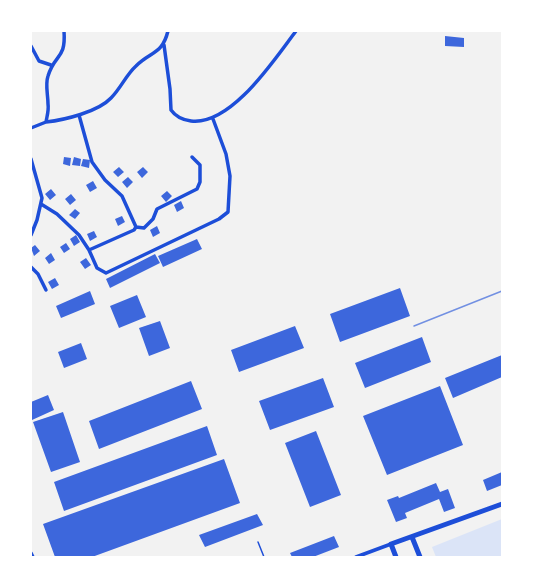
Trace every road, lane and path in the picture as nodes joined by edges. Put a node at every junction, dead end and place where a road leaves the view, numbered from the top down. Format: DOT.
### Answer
graph roads {
  1 [pos="64,31"];
  2 [pos="168,31"];
  3 [pos="296,31"];
  4 [pos="164,45"];
  5 [pos="31,46"];
  6 [pos="51,65"];
  7 [pos="79,115"];
  8 [pos="213,119"];
  9 [pos="46,122"];
  10 [pos="31,128"];
  11 [pos="192,157"];
  12 [pos="31,159"];
  13 [pos="41,204"];
  14 [pos="136,227"];
  15 [pos="31,235"];
  16 [pos="89,250"];
  17 [pos="31,267"];
  18 [pos="46,290"];
  19 [pos="502,504"];
  20 [pos="412,537"];
  21 [pos="258,542"];
  22 [pos="391,544"];
  23 [pos="31,553"];
  24 [pos="32,557"];
  25 [pos="264,557"];
  26 [pos="356,557"];
  27 [pos="396,557"];
  28 [pos="420,557"];
  1 -- 6 [label="street"];
  2 -- 4 [label="street"];
  3 -- 8 [label="street"];
  4 -- 7 [label="street"];
  4 -- 8 [label="street"];
  5 -- 6 [label="street"];
  6 -- 9 [label="street"];
  7 -- 9 [label="street"];
  7 -- 14 [label="street"];
  8 -- 16 [label="street"];
  9 -- 10 [label="street"];
  11 -- 14 [label="street"];
  12 -- 13 [label="street"];
  13 -- 15 [label="street"];
  13 -- 16 [label="street"];
  14 -- 16 [label="street"];
  17 -- 18 [label="street"];
  19 -- 20 [label="main road"];
  20 -- 22 [label="main road"];
  20 -- 28 [label="main road"];
  21 -- 25 [label="lane"];
  22 -- 26 [label="street"];
  22 -- 27 [label="main road"];
  23 -- 24 [label="street"];
}
